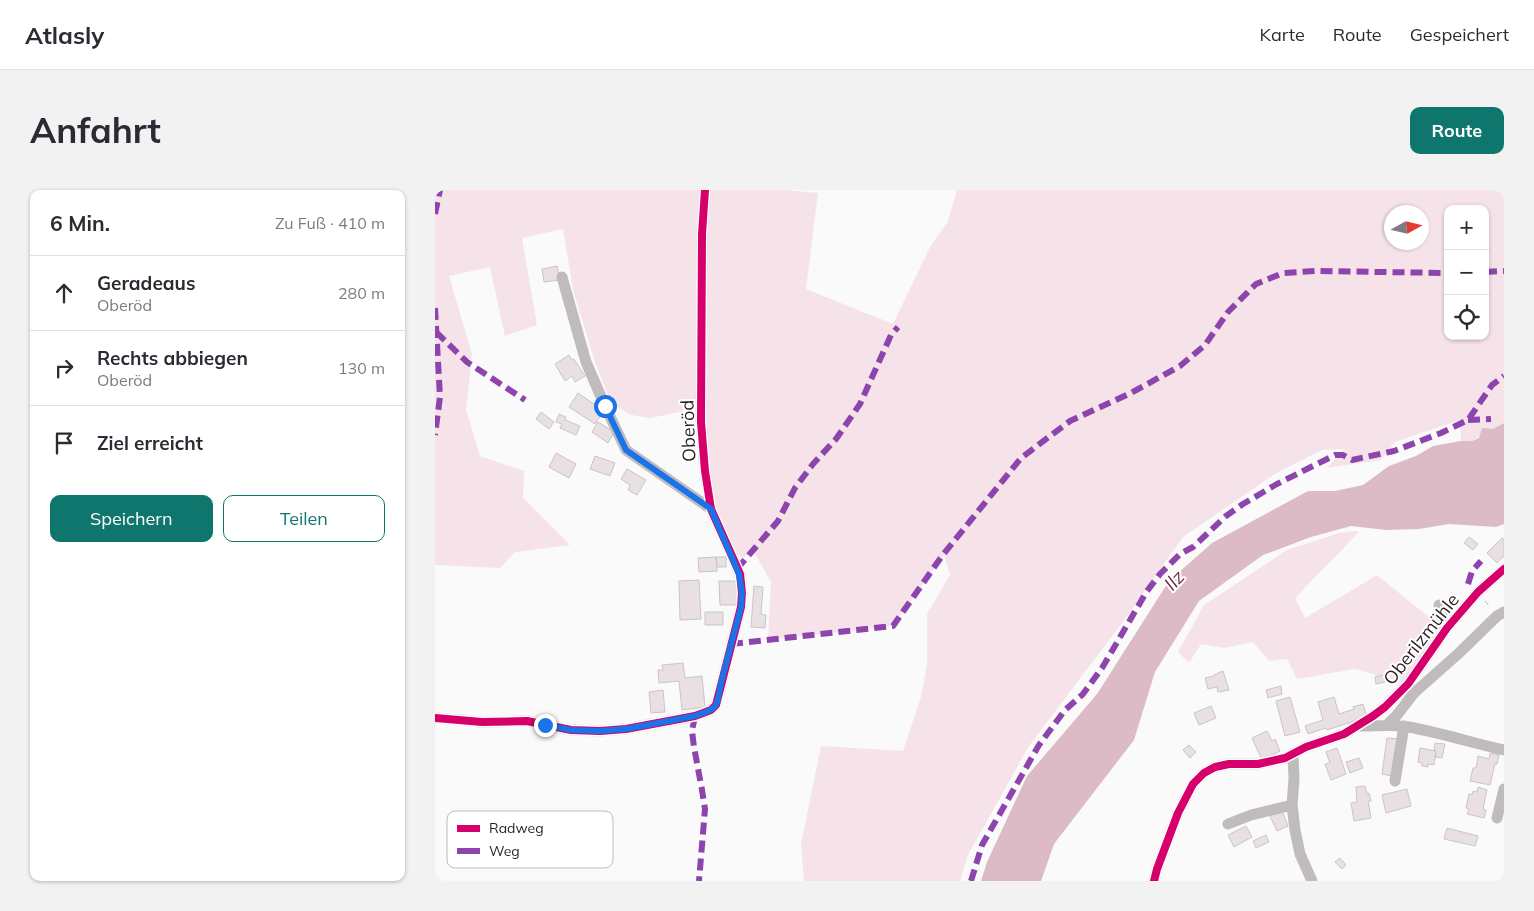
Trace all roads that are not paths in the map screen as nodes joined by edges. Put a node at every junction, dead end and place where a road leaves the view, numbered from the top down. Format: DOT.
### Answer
graph roads {
  1 [pos="705,190"];
  2 [pos="562,278"];
  3 [pos="711,509"];
  4 [pos="1504,569"];
  5 [pos="1468,584"];
  6 [pos="1476,593"];
  7 [pos="1439,605"];
  8 [pos="1501,614"];
  9 [pos="1447,628"];
  10 [pos="435,718"];
  11 [pos="1387,725"];
  12 [pos="1359,726"];
  13 [pos="1404,726"];
  14 [pos="1504,750"];
  15 [pos="1293,755"];
  16 [pos="1395,781"];
  17 [pos="1504,788"];
  18 [pos="1292,805"];
  19 [pos="1497,818"];
  20 [pos="1228,824"];
  21 [pos="1154,881"];
  22 [pos="1312,881"];
  1 -- 3 [label="street, Oberöd"];
  2 -- 3 [label="street, Oberöd"];
  3 -- 10 [label="street, Oberöd"];
  4 -- 6 [label="street, Oberilzmühle"];
  5 -- 6 [label="street"];
  6 -- 9 [label="street, Oberilzmühle"];
  7 -- 9 [label="street"];
  8 -- 11 [label="street, Oberilzmühle"];
  9 -- 12 [label="street, Oberilzmühle"];
  11 -- 12 [label="street"];
  11 -- 13 [label="street"];
  12 -- 15 [label="street"];
  13 -- 14 [label="street"];
  13 -- 16 [label="street"];
  15 -- 18 [label="street"];
  15 -- 21 [label="street"];
  17 -- 19 [label="street"];
  18 -- 20 [label="street"];
  18 -- 22 [label="street"];
}
